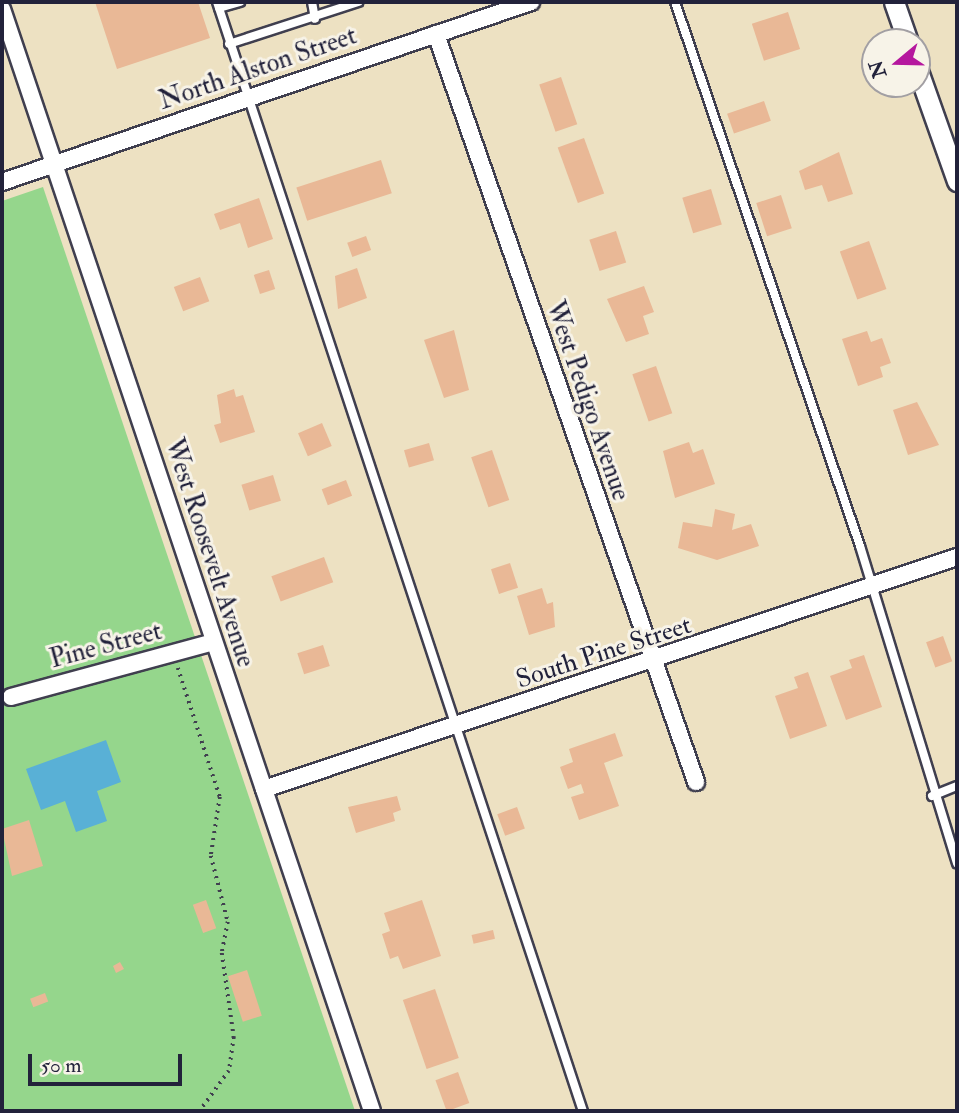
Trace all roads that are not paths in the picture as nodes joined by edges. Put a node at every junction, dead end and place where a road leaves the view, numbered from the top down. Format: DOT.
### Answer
graph roads {
  1 [pos="240,2"];
  2 [pos="312,2"];
  3 [pos="358,2"];
  4 [pos="531,2"];
  5 [pos="675,2"];
  6 [pos="894,2"];
  7 [pos="218,5"];
  8 [pos="2,9"];
  9 [pos="315,19"];
  10 [pos="903,28"];
  11 [pos="436,34"];
  12 [pos="229,44"];
  13 [pos="928,98"];
  14 [pos="246,100"];
  15 [pos="55,165"];
  16 [pos="957,181"];
  17 [pos="2,182"];
  18 [pos="957,558"];
  19 [pos="873,588"];
  20 [pos="214,642"];
  21 [pos="654,664"];
  22 [pos="11,697"];
  23 [pos="459,726"];
  24 [pos="696,782"];
  25 [pos="957,786"];
  26 [pos="264,789"];
  27 [pos="932,796"];
  28 [pos="957,864"];
  29 [pos="372,1111"];
  30 [pos="583,1111"];
  1 -- 7 [label="lane"];
  2 -- 9 [label="lane"];
  3 -- 9 [label="lane"];
  4 -- 11 [label="street, North Alston Street"];
  5 -- 19 [label="lane"];
  6 -- 10 [label="street"];
  7 -- 12 [label="lane"];
  8 -- 15 [label="street, West Roosevelt Avenue"];
  9 -- 12 [label="lane"];
  11 -- 14 [label="street, North Alston Street"];
  11 -- 21 [label="street, West Pedigo Avenue"];
  12 -- 14 [label="lane"];
  13 -- 16 [label="street"];
  14 -- 15 [label="street, North Alston Street"];
  14 -- 23 [label="lane"];
  15 -- 17 [label="street, North Alston Street"];
  15 -- 20 [label="street, West Roosevelt Avenue"];
  18 -- 19 [label="street, South Pine Street"];
  19 -- 21 [label="street, South Pine Street"];
  19 -- 27 [label="lane"];
  20 -- 22 [label="street, Pine Street"];
  20 -- 26 [label="street, West Roosevelt Avenue"];
  21 -- 23 [label="street, South Pine Street"];
  21 -- 24 [label="street, West Pedigo Avenue"];
  23 -- 26 [label="street, South Pine Street"];
  23 -- 30 [label="lane"];
  25 -- 27 [label="lane"];
  26 -- 29 [label="street, West Roosevelt Avenue"];
  27 -- 28 [label="lane"];
}
